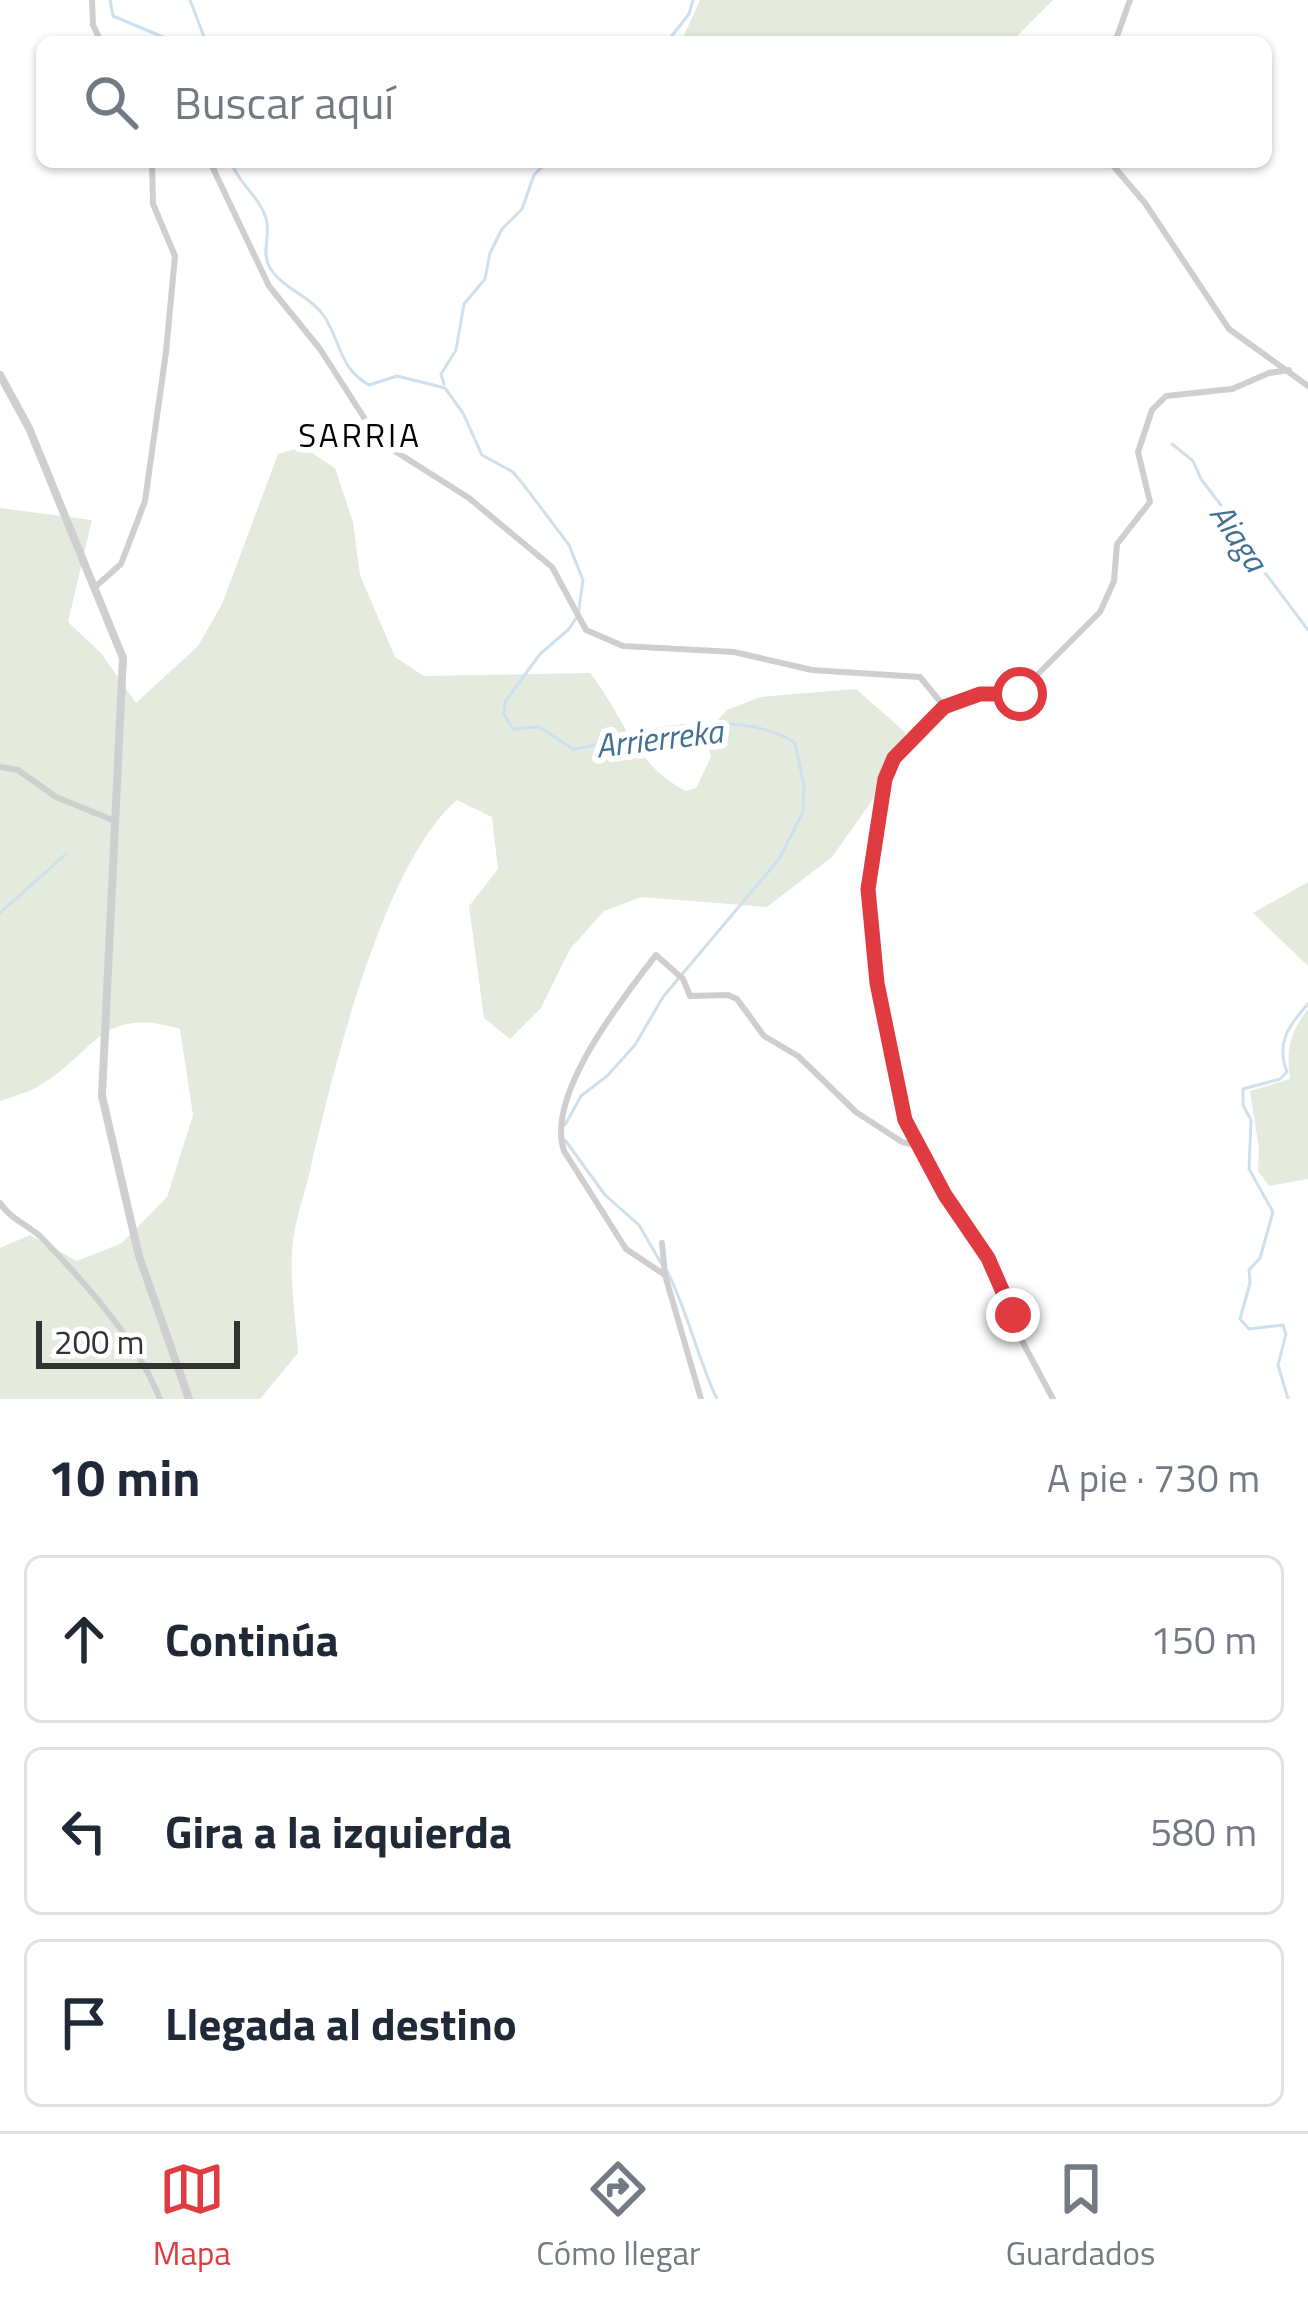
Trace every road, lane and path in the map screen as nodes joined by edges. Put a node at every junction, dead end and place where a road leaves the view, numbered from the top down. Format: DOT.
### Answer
graph roads {
  1 [pos="92,0"];
  2 [pos="1130,0"];
  3 [pos="98,36"];
  4 [pos="1117,36"];
  5 [pos="152,168"];
  6 [pos="213,168"];
  7 [pos="1115,168"];
  8 [pos="1289,370"];
  9 [pos="0,375"];
  10 [pos="1308,386"];
  11 [pos="95,587"];
  12 [pos="944,707"];
  13 [pos="0,767"];
  14 [pos="115,821"];
  15 [pos="916,1146"];
  16 [pos="0,1203"];
  17 [pos="662,1243"];
  18 [pos="664,1275"];
  19 [pos="160,1399"];
  20 [pos="189,1399"];
  21 [pos="701,1399"];
  22 [pos="1053,1399"];
  1 -- 3 [label="street"];
  2 -- 4 [label="street"];
  5 -- 11 [label="street"];
  6 -- 12 [label="street"];
  7 -- 8 [label="street"];
  8 -- 10 [label="street"];
  8 -- 12 [label="street"];
  9 -- 11 [label="street"];
  11 -- 14 [label="street"];
  12 -- 15 [label="street"];
  13 -- 14 [label="street"];
  14 -- 20 [label="street"];
  15 -- 18 [label="street"];
  15 -- 22 [label="street"];
  16 -- 19 [label="street"];
  17 -- 18 [label="street"];
  18 -- 21 [label="street"];
}
